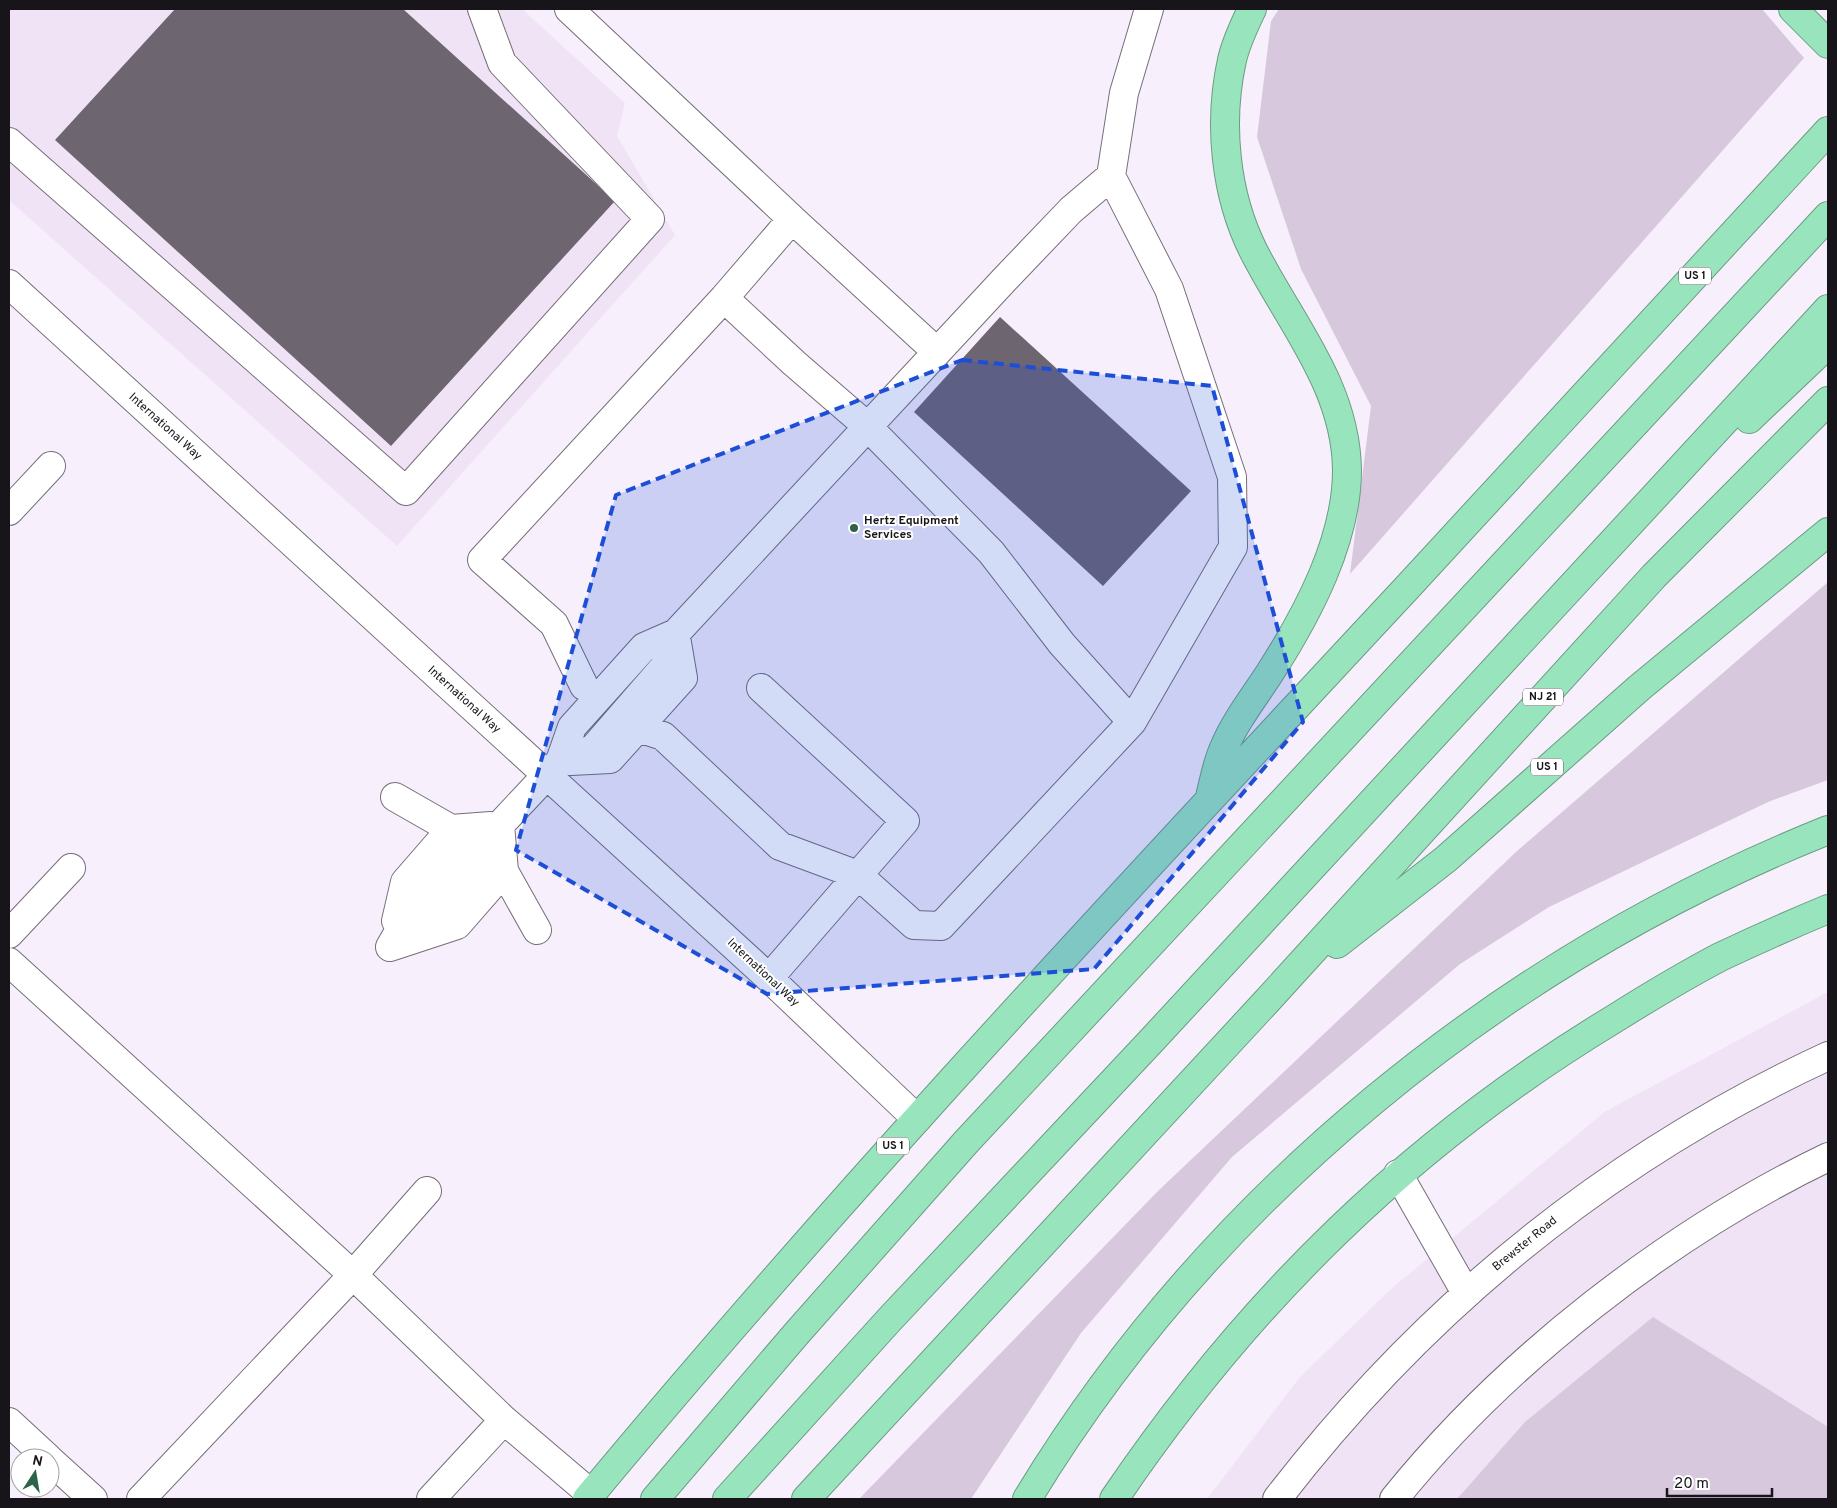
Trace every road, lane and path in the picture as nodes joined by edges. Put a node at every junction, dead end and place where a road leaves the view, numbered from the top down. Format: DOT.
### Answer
graph roads {
  1 [pos="482,9"];
  2 [pos="569,9"];
  3 [pos="1149,9"];
  4 [pos="1252,9"];
  5 [pos="1793,9"];
  6 [pos="1828,44"];
  7 [pos="1828,131"];
  8 [pos="9,142"];
  9 [pos="1111,176"];
  10 [pos="1828,216"];
  11 [pos="792,219"];
  12 [pos="9,284"];
  13 [pos="724,298"];
  14 [pos="1828,310"];
  15 [pos="1828,344"];
  16 [pos="937,352"];
  17 [pos="1828,401"];
  18 [pos="867,426"];
  19 [pos="51,466"];
  20 [pos="9,511"];
  21 [pos="1828,532"];
  22 [pos="1546,614"];
  23 [pos="676,633"];
  24 [pos="584,686"];
  25 [pos="761,688"];
  26 [pos="1132,722"];
  27 [pos="638,728"];
  28 [pos="553,768"];
  29 [pos="395,797"];
  30 [pos="1209,801"];
  31 [pos="500,825"];
  32 [pos="451,830"];
  33 [pos="1828,830"];
  34 [pos="71,868"];
  35 [pos="504,871"];
  36 [pos="858,875"];
  37 [pos="1828,909"];
  38 [pos="537,930"];
  39 [pos="9,934"];
  40 [pos="390,947"];
  41 [pos="9,962"];
  42 [pos="769,978"];
  43 [pos="1266,1002"];
  44 [pos="1828,1056"];
  45 [pos="917,1119"];
  46 [pos="1828,1158"];
  47 [pos="1398,1174"];
  48 [pos="427,1191"];
  49 [pos="353,1275"];
  50 [pos="1466,1293"];
  51 [pos="504,1420"];
  52 [pos="9,1422"];
  53 [pos="37,1448"];
  54 [pos="60,1469"];
  55 [pos="588,1497"];
  56 [pos="93,1499"];
  57 [pos="141,1499"];
  58 [pos="431,1499"];
  59 [pos="655,1499"];
  60 [pos="727,1499"];
  61 [pos="806,1499"];
  62 [pos="1027,1499"];
  63 [pos="1114,1499"];
  64 [pos="1277,1499"];
  65 [pos="1394,1499"];
  1 -- 8 [label="street"];
  2 -- 11 [label="street"];
  3 -- 9 [label="street"];
  4 -- 30 [label="highway"];
  5 -- 6 [label="highway"];
  7 -- 30 [label="highway, US 1"];
  9 -- 16 [label="street"];
  9 -- 26 [label="street"];
  10 -- 59 [label="highway"];
  11 -- 13 [label="street"];
  11 -- 16 [label="street"];
  12 -- 28 [label="street, International Way"];
  13 -- 18 [label="street"];
  13 -- 24 [label="street"];
  14 -- 22 [label="highway"];
  15 -- 22 [label="highway"];
  16 -- 18 [label="street"];
  17 -- 43 [label="highway, NJ 21"];
  18 -- 23 [label="street"];
  18 -- 26 [label="street"];
  19 -- 20 [label="street"];
  21 -- 43 [label="highway, US 1"];
  22 -- 60 [label="highway"];
  23 -- 24 [label="street"];
  23 -- 27 [label="street"];
  23 -- 28 [label="street"];
  24 -- 28 [label="street"];
  25 -- 36 [label="street"];
  26 -- 36 [label="street"];
  27 -- 28 [label="street"];
  27 -- 36 [label="street"];
  28 -- 31 [label="street"];
  28 -- 42 [label="street, International Way"];
  29 -- 32 [label="street"];
  30 -- 45 [label="highway, US 1"];
  31 -- 32 [label="street"];
  31 -- 35 [label="street"];
  31 -- 40 [label="street"];
  32 -- 40 [label="street"];
  33 -- 62 [label="highway"];
  34 -- 39 [label="street"];
  35 -- 38 [label="street"];
  35 -- 40 [label="street"];
  36 -- 42 [label="street"];
  37 -- 47 [label="highway"];
  41 -- 49 [label="street"];
  42 -- 45 [label="street, International Way"];
  43 -- 61 [label="highway, US 1"];
  44 -- 50 [label="street, Brewster Road"];
  45 -- 55 [label="highway, US 1"];
  46 -- 65 [label="street"];
  47 -- 50 [label="street"];
  47 -- 63 [label="highway"];
  48 -- 49 [label="street"];
  49 -- 51 [label="street"];
  49 -- 57 [label="street"];
  50 -- 64 [label="street, Brewster Road"];
  51 -- 55 [label="street"];
  51 -- 58 [label="street"];
  52 -- 53 [label="street"];
  54 -- 56 [label="street"];
}
